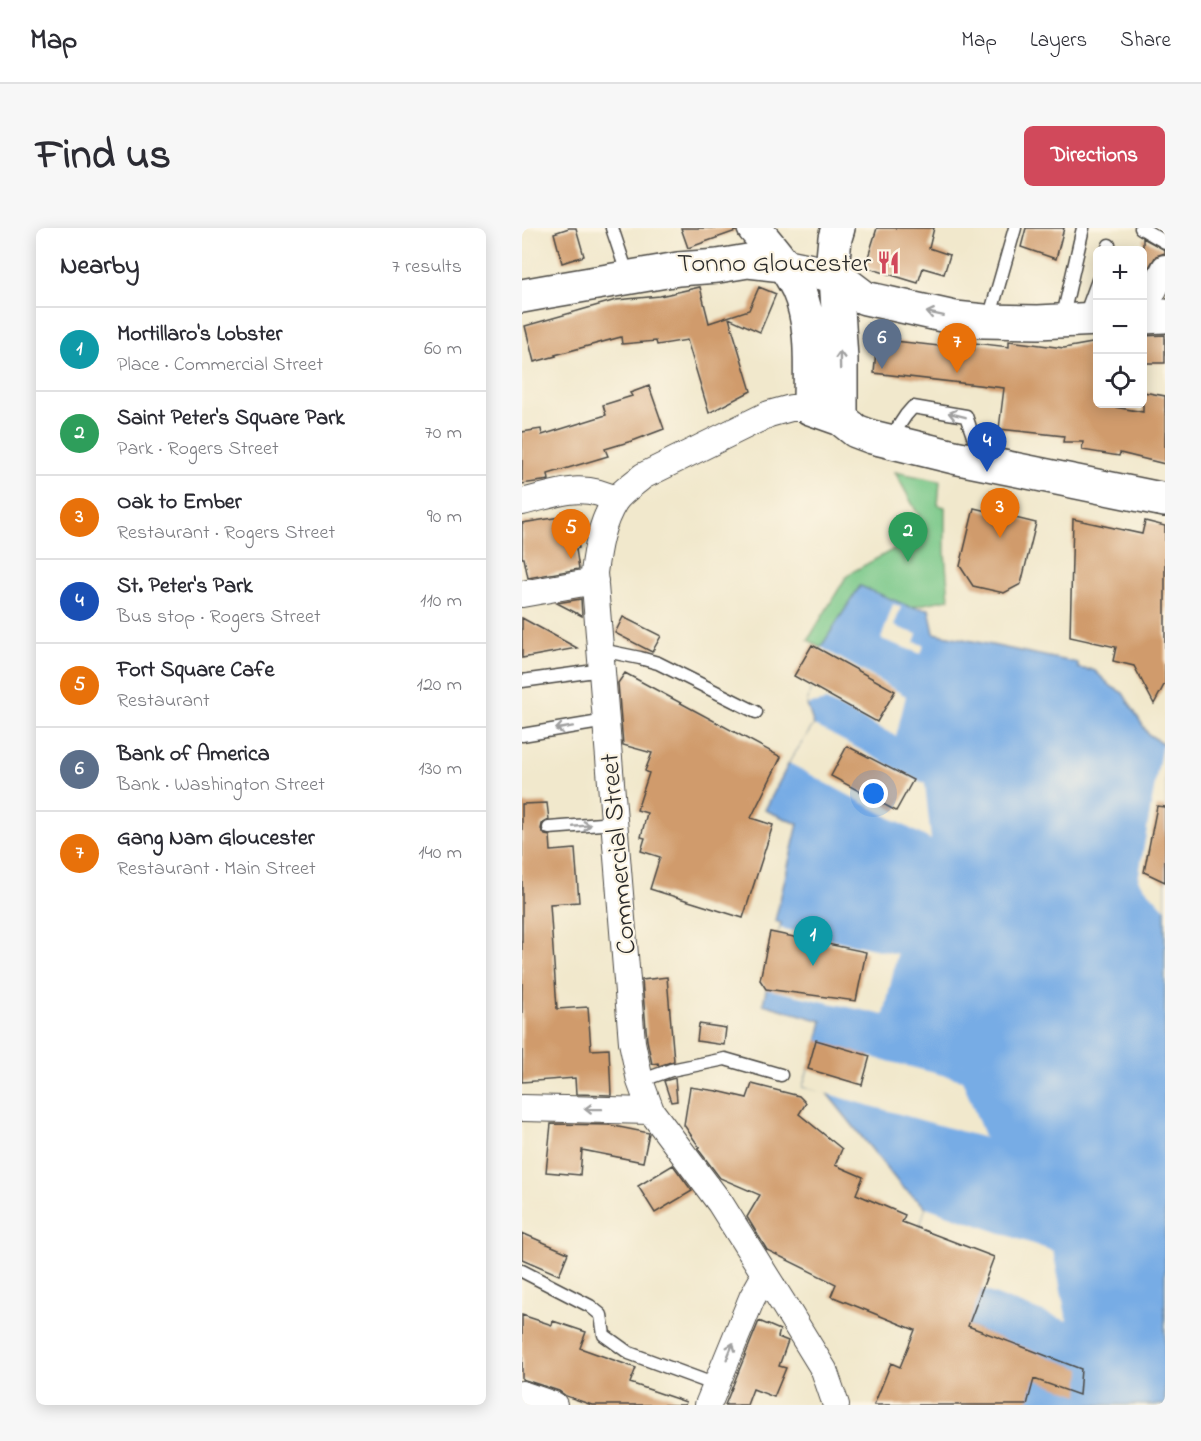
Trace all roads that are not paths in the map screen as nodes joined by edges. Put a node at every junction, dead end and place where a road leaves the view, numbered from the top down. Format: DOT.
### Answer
graph roads {
  1 [pos="612,228"];
  2 [pos="754,228"];
  3 [pos="838,228"];
  4 [pos="1015,228"];
  5 [pos="1083,228"];
  6 [pos="1142,228"];
  7 [pos="1165,242"];
  8 [pos="783,264"];
  9 [pos="1165,268"];
  10 [pos="836,276"];
  11 [pos="629,277"];
  12 [pos="1093,292"];
  13 [pos="522,296"];
  14 [pos="865,298"];
  15 [pos="1151,317"];
  16 [pos="1081,320"];
  17 [pos="838,321"];
  18 [pos="988,321"];
  19 [pos="809,341"];
  20 [pos="810,408"];
  21 [pos="840,419"];
  22 [pos="616,500"];
  23 [pos="1165,500"];
  24 [pos="522,502"];
  25 [pos="595,581"];
  26 [pos="522,594"];
  27 [pos="602,660"];
  28 [pos="522,681"];
  29 [pos="756,712"];
  30 [pos="606,721"];
  31 [pos="522,735"];
  32 [pos="615,823"];
  33 [pos="549,828"];
  34 [pos="781,1075"];
  35 [pos="639,1081"];
  36 [pos="522,1108"];
  37 [pos="651,1111"];
  38 [pos="522,1272"];
  39 [pos="765,1275"];
  40 [pos="522,1394"];
  41 [pos="712,1395"];
  42 [pos="554,1405"];
  43 [pos="836,1405"];
  1 -- 11 [label="lane"];
  2 -- 8 [label="main road"];
  3 -- 10 [label="main road"];
  4 -- 18 [label="lane"];
  5 -- 16 [label="lane"];
  6 -- 7 [label="lane"];
  8 -- 10 [label="main road"];
  8 -- 11 [label="main road"];
  8 -- 19 [label="main road"];
  9 -- 15 [label="street"];
  10 -- 14 [label="main road"];
  10 -- 17 [label="main road"];
  11 -- 13 [label="main road"];
  12 -- 16 [label="lane"];
  14 -- 17 [label="main road"];
  18 -- 14 [label="main road, one-way"];
  16 -- 18 [label="main road"];
  17 -- 19 [label="main road"];
  21 -- 17 [label="main road, one-way"];
  19 -- 20 [label="main road"];
  20 -- 21 [label="main road, Commercial Street"];
  20 -- 22 [label="street, Commercial Street"];
  21 -- 23 [label="main road, Commercial Street"];
  22 -- 24 [label="street"];
  22 -- 25 [label="street, Commercial Street"];
  25 -- 26 [label="street"];
  25 -- 27 [label="street, Commercial Street"];
  27 -- 28 [label="lane"];
  27 -- 29 [label="lane"];
  27 -- 30 [label="street, Commercial Street"];
  30 -- 31 [label="lane, one-way"];
  30 -- 32 [label="street, Commercial Street"];
  33 -- 32 [label="lane, one-way"];
  32 -- 35 [label="street, Commercial Street"];
  34 -- 35 [label="lane"];
  35 -- 37 [label="street, Commercial Street"];
  37 -- 36 [label="street, one-way"];
  37 -- 39 [label="street, Commercial Street"];
  38 -- 41 [label="lane"];
  41 -- 39 [label="street, one-way"];
  39 -- 43 [label="street, Commercial Street"];
  40 -- 42 [label="street"];
}
